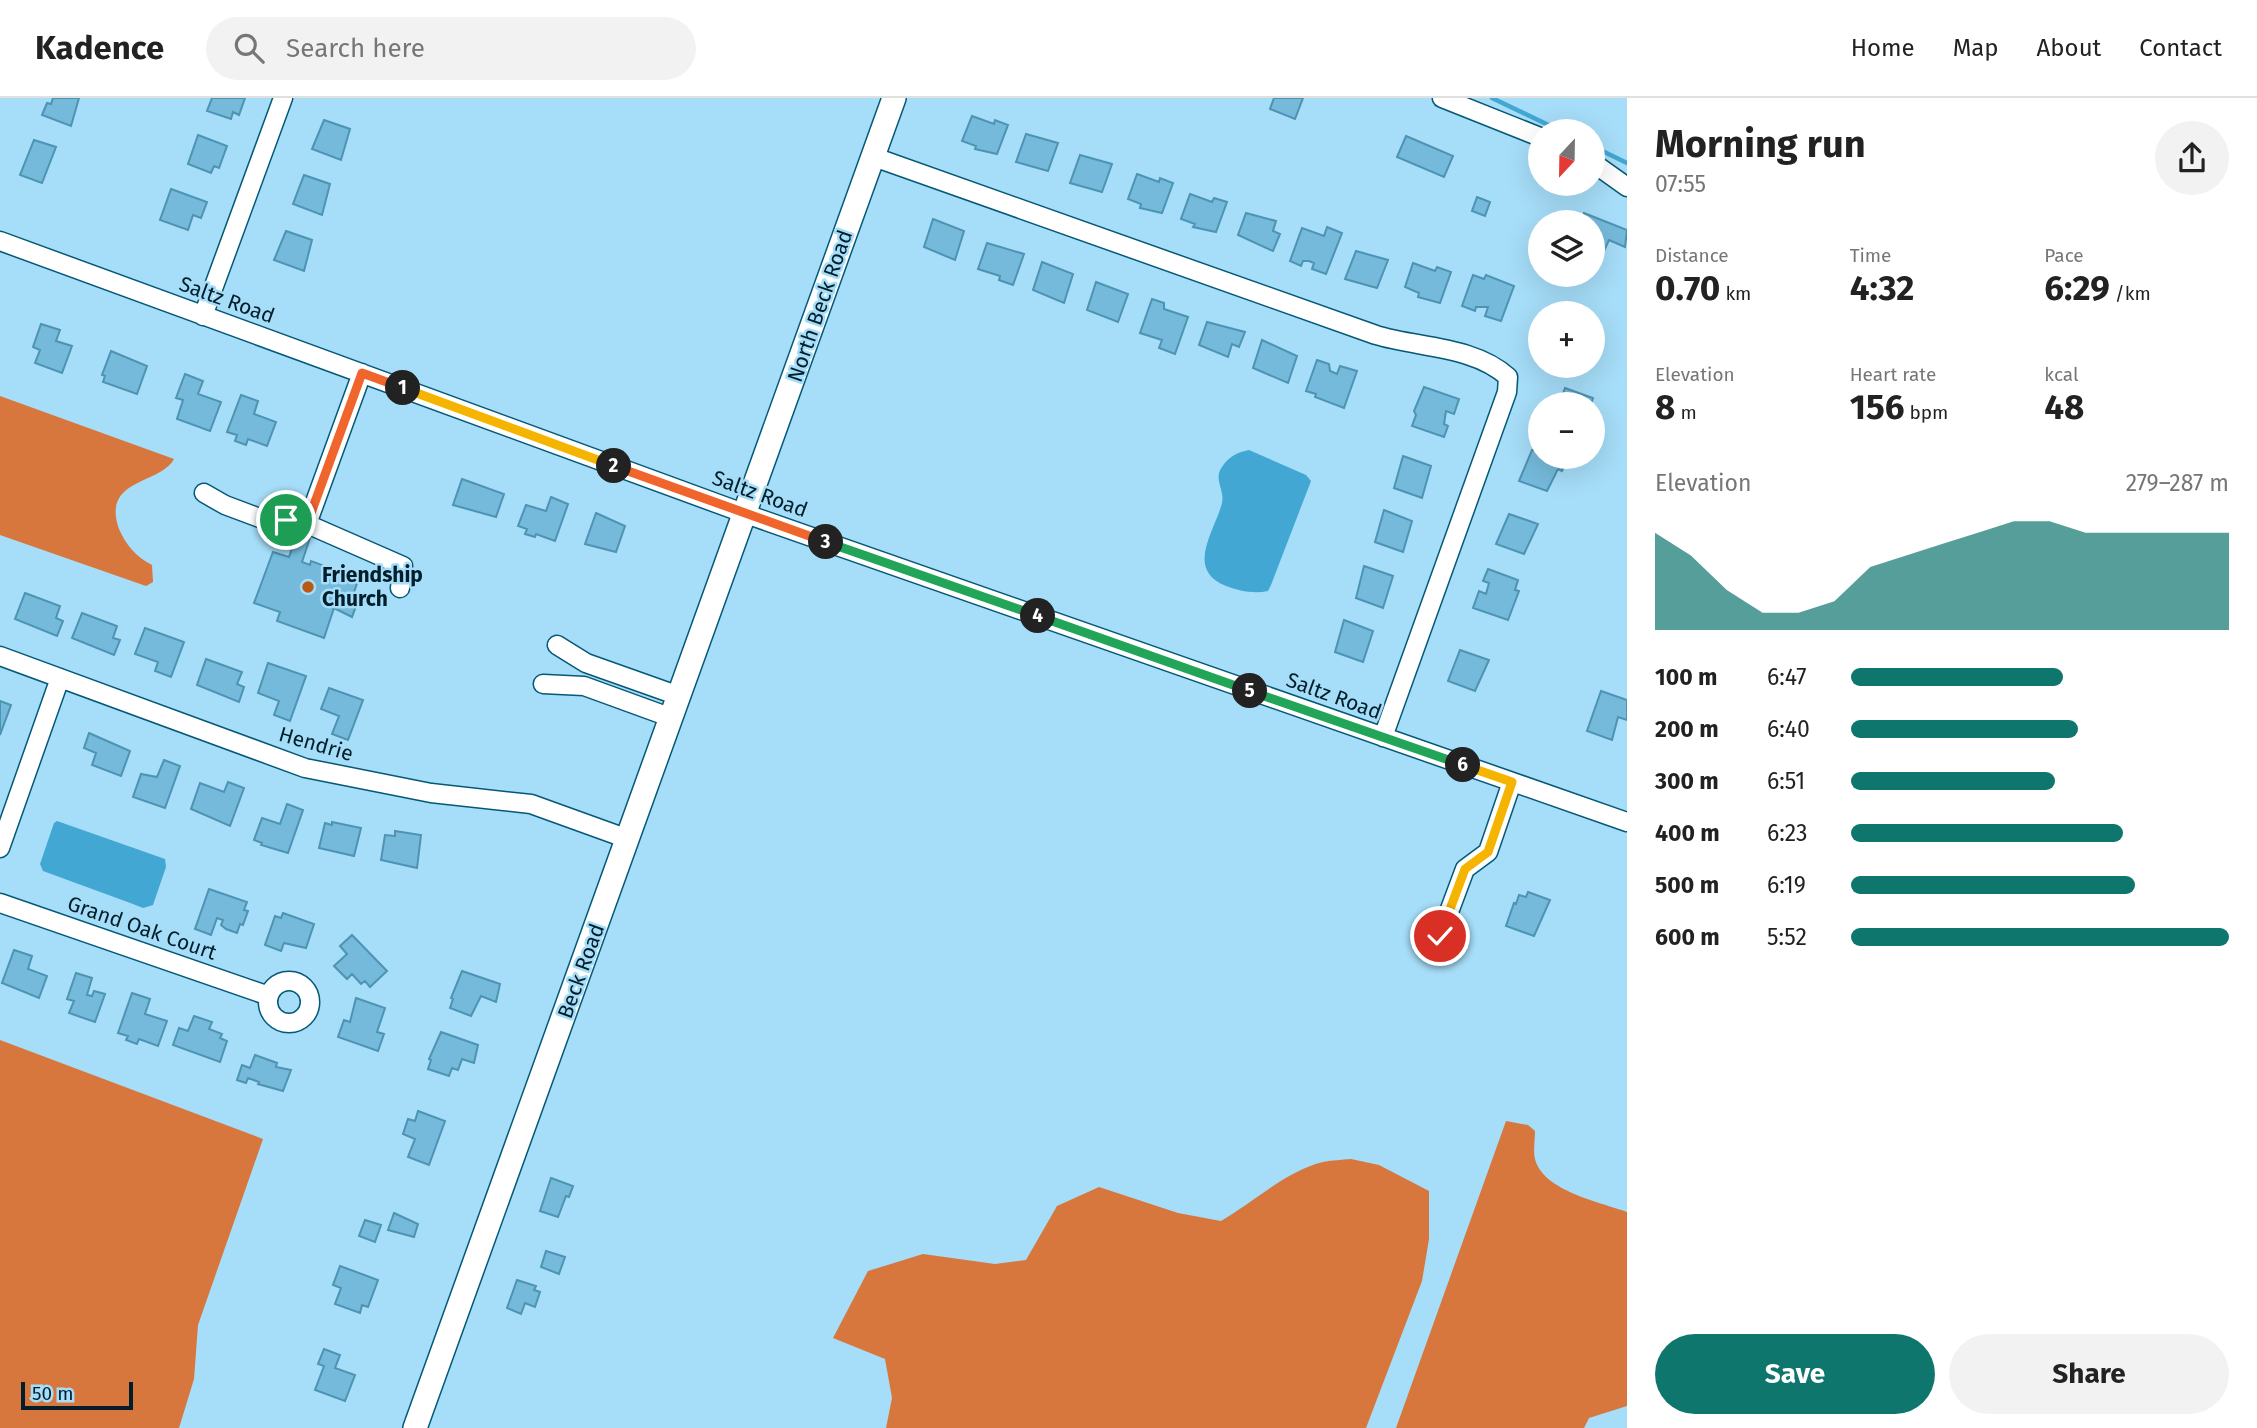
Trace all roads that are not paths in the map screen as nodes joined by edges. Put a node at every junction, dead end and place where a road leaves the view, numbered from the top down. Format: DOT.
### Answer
graph roads {
  1 [pos="283,98"];
  2 [pos="894,98"];
  3 [pos="1442,98"];
  4 [pos="1528,132"];
  5 [pos="874,157"];
  6 [pos="1605,171"];
  7 [pos="1627,187"];
  8 [pos="0,241"];
  9 [pos="203,316"];
  10 [pos="362,373"];
  11 [pos="204,493"];
  12 [pos="746,514"];
  13 [pos="307,524"];
  14 [pos="400,588"];
  15 [pos="558,645"];
  16 [pos="0,656"];
  17 [pos="60,678"];
  18 [pos="543,684"];
  19 [pos="676,707"];
  20 [pos="1383,737"];
  21 [pos="1512,782"];
  22 [pos="1627,822"];
  23 [pos="628,839"];
  24 [pos="0,848"];
  25 [pos="0,903"];
  26 [pos="1440,936"];
  27 [pos="270,996"];
  28 [pos="415,1428"];
  1 -- 9 [label="street"];
  2 -- 5 [label="main road, North Beck Road"];
  3 -- 4 [label="street"];
  5 -- 12 [label="main road, North Beck Road"];
  5 -- 20 [label="street"];
  6 -- 7 [label="street"];
  8 -- 9 [label="street, Saltz Road"];
  9 -- 10 [label="street, Saltz Road"];
  10 -- 12 [label="street, Saltz Road"];
  10 -- 13 [label="street"];
  11 -- 13 [label="street"];
  12 -- 19 [label="main road, Beck Road"];
  12 -- 20 [label="street, Saltz Road"];
  13 -- 14 [label="street"];
  15 -- 19 [label="street"];
  16 -- 17 [label="street, Hendrie"];
  17 -- 23 [label="street, Hendrie"];
  17 -- 24 [label="street"];
  18 -- 19 [label="street"];
  19 -- 23 [label="main road, Beck Road"];
  20 -- 21 [label="street, Saltz Road"];
  21 -- 22 [label="street, Saltz Road"];
  21 -- 26 [label="street"];
  23 -- 28 [label="main road, Beck Road"];
  25 -- 27 [label="street, Grand Oak Court"];
}
